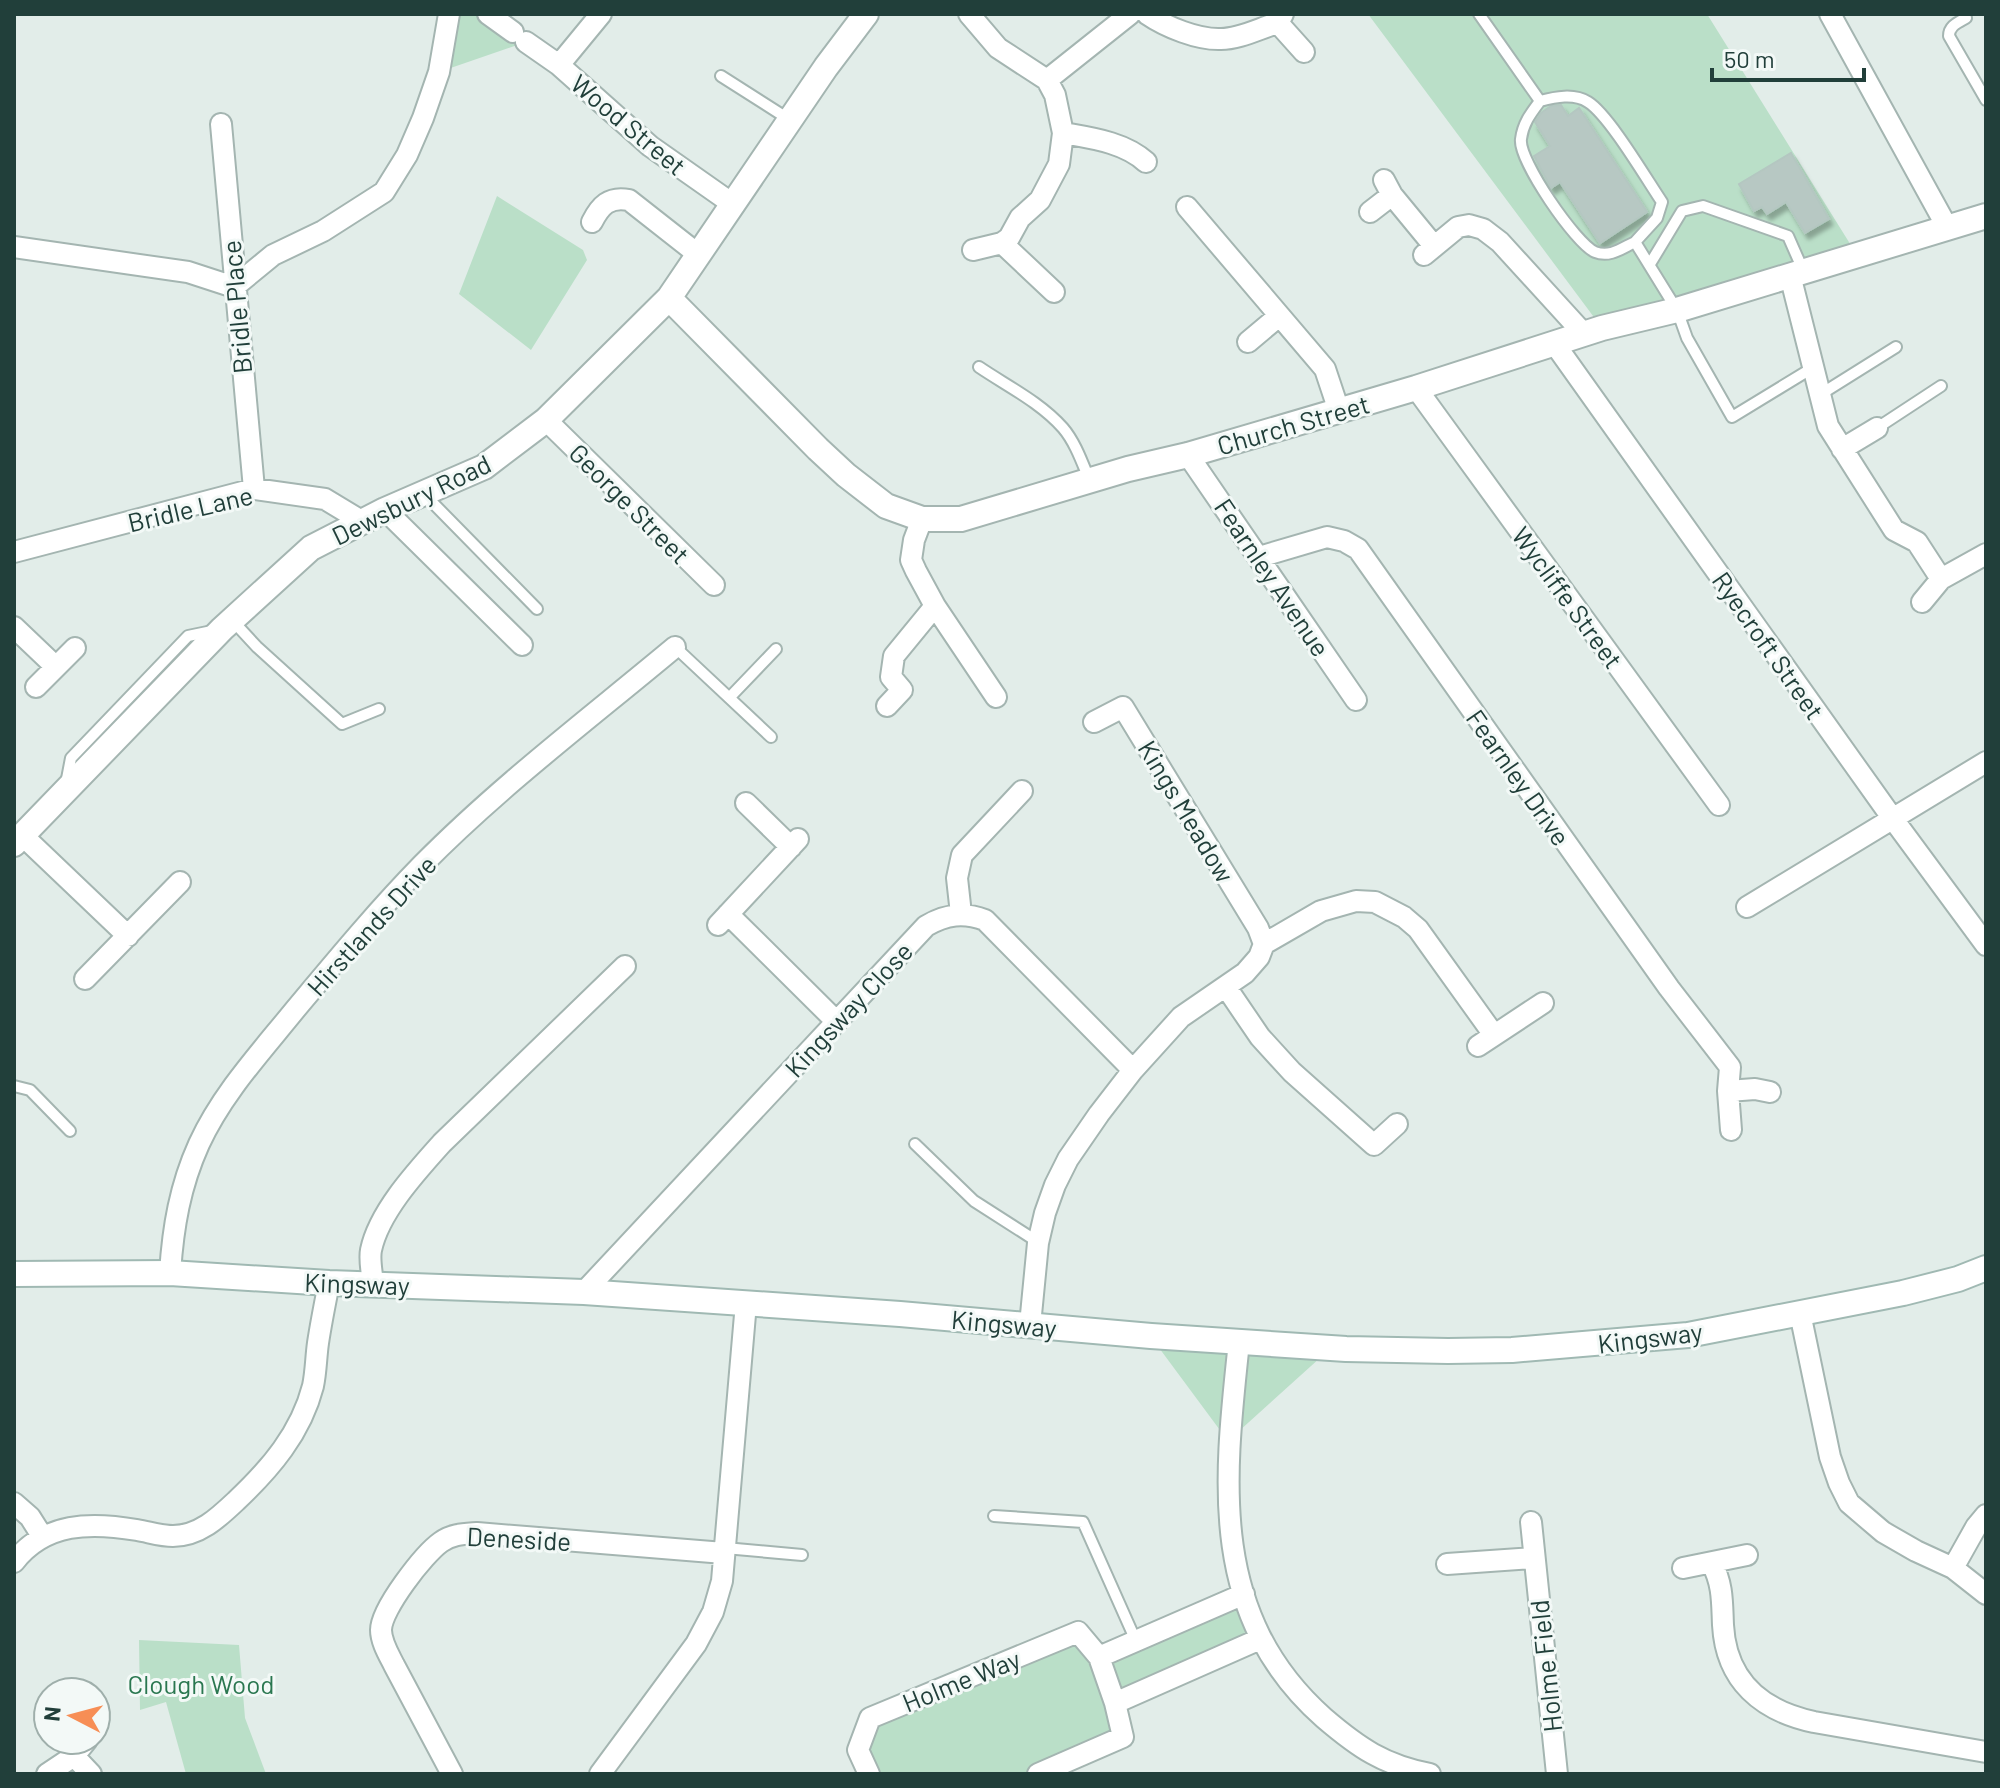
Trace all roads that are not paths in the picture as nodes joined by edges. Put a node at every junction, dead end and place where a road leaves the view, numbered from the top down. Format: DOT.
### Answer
graph roads {
  1 [pos="449,14"];
  2 [pos="488,14"];
  3 [pos="601,14"];
  4 [pos="866,14"];
  5 [pos="969,14"];
  6 [pos="1130,14"];
  7 [pos="1147,14"];
  8 [pos="1479,14"];
  9 [pos="1830,14"];
  10 [pos="1281,18"];
  11 [pos="1966,18"];
  12 [pos="1304,52"];
  13 [pos="559,65"];
  14 [pos="721,76"];
  15 [pos="1047,80"];
  16 [pos="1986,100"];
  17 [pos="1540,101"];
  18 [pos="791,121"];
  19 [pos="221,124"];
  20 [pos="1063,133"];
  21 [pos="1146,162"];
  22 [pos="734,205"];
  23 [pos="1187,207"];
  24 [pos="1370,212"];
  25 [pos="1986,216"];
  26 [pos="592,222"];
  27 [pos="1947,227"];
  28 [pos="1635,242"];
  29 [pos="1002,243"];
  30 [pos="14,247"];
  31 [pos="973,250"];
  32 [pos="699,255"];
  33 [pos="1650,264"];
  34 [pos="1797,273"];
  35 [pos="234,287"];
  36 [pos="1054,292"];
  37 [pos="669,298"];
  38 [pos="1677,310"];
  39 [pos="1279,316"];
  40 [pos="1584,334"];
  41 [pos="1248,342"];
  42 [pos="1554,343"];
  43 [pos="1896,347"];
  44 [pos="979,367"];
  45 [pos="1814,367"];
  46 [pos="1941,386"];
  47 [pos="1416,388"];
  48 [pos="1821,394"];
  49 [pos="1339,411"];
  50 [pos="546,420"];
  51 [pos="1877,428"];
  52 [pos="1842,449"];
  53 [pos="1188,455"];
  54 [pos="1089,481"];
  55 [pos="254,489"];
  56 [pos="425,495"];
  57 [pos="385,510"];
  58 [pos="922,519"];
  59 [pos="363,522"];
  60 [pos="14,552"];
  61 [pos="1986,554"];
  62 [pos="1259,557"];
  63 [pos="1941,579"];
  64 [pos="714,585"];
  65 [pos="1922,602"];
  66 [pos="935,606"];
  67 [pos="537,609"];
  68 [pos="227,625"];
  69 [pos="14,627"];
  70 [pos="522,645"];
  71 [pos="675,647"];
  72 [pos="75,648"];
  73 [pos="776,649"];
  74 [pos="56,667"];
  75 [pos="36,687"];
  76 [pos="730,697"];
  77 [pos="996,697"];
  78 [pos="1356,700"];
  79 [pos="887,706"];
  80 [pos="379,709"];
  81 [pos="1094,722"];
  82 [pos="771,737"];
  83 [pos="1986,762"];
  84 [pos="1022,791"];
  85 [pos="746,803"];
  86 [pos="1719,805"];
  87 [pos="1893,819"];
  88 [pos="18,840"];
  89 [pos="180,882"];
  90 [pos="1747,907"];
  91 [pos="961,914"];
  92 [pos="128,936"];
  93 [pos="1264,944"];
  94 [pos="1986,945"];
  95 [pos="625,966"];
  96 [pos="85,979"];
  97 [pos="1226,987"];
  98 [pos="1543,1003"];
  99 [pos="836,1021"];
  100 [pos="1133,1070"];
  101 [pos="14,1086"];
  102 [pos="1728,1091"];
  103 [pos="1770,1092"];
  104 [pos="1397,1124"];
  105 [pos="1731,1130"];
  106 [pos="70,1131"];
  107 [pos="915,1144"];
  108 [pos="1038,1243"];
  109 [pos="1986,1268"];
  110 [pos="170,1273"];
  111 [pos="14,1274"];
  112 [pos="329,1283"];
  113 [pos="373,1283"];
  114 [pos="584,1292"];
  115 [pos="746,1303"];
  116 [pos="1800,1313"];
  117 [pos="1030,1325"];
  118 [pos="1239,1342"];
  119 [pos="14,1503"];
  120 [pos="1986,1515"];
  121 [pos="994,1516"];
  122 [pos="1531,1522"];
  123 [pos="42,1536"];
  124 [pos="724,1550"];
  125 [pos="802,1555"];
  126 [pos="1747,1555"];
  127 [pos="1533,1558"];
  128 [pos="14,1562"];
  129 [pos="1447,1564"];
  130 [pos="1712,1564"];
  131 [pos="1683,1568"];
  132 [pos="1953,1568"];
  133 [pos="1244,1594"];
  134 [pos="1986,1594"];
  135 [pos="1260,1639"];
  136 [pos="1136,1641"];
  137 [pos="1099,1657"];
  138 [pos="1115,1703"];
  139 [pos="1986,1752"];
  140 [pos="74,1756"];
  141 [pos="47,1774"];
  142 [pos="91,1774"];
  143 [pos="452,1774"];
  144 [pos="600,1774"];
  145 [pos="869,1774"];
  146 [pos="1038,1774"];
  147 [pos="1430,1774"];
  148 [pos="1557,1774"];
  1 -- 35 [label="street"];
  2 -- 13 [label="street, Wood Street"];
  3 -- 13 [label="street"];
  4 -- 18 [label="street, Dewsbury Road"];
  5 -- 15 [label="street"];
  6 -- 15 [label="street"];
  7 -- 10 [label="street"];
  8 -- 17 [label="lane"];
  9 -- 27 [label="street"];
  10 -- 12 [label="street"];
  11 -- 16 [label="lane"];
  13 -- 22 [label="street, Wood Street"];
  14 -- 18 [label="lane"];
  15 -- 20 [label="street"];
  17 -- 28 [label="lane"];
  17 -- 28 [label="lane"];
  18 -- 22 [label="street, Dewsbury Road"];
  19 -- 35 [label="street, Bridle Place"];
  20 -- 21 [label="street"];
  20 -- 29 [label="street"];
  22 -- 32 [label="street, Dewsbury Road"];
  23 -- 39 [label="street"];
  24 -- 40 [label="street"];
  25 -- 27 [label="street, Church Street"];
  26 -- 32 [label="street"];
  27 -- 34 [label="street, Church Street"];
  28 -- 33 [label="lane"];
  29 -- 31 [label="street"];
  29 -- 36 [label="street"];
  30 -- 35 [label="street"];
  32 -- 37 [label="street, Dewsbury Road"];
  33 -- 34 [label="lane"];
  33 -- 38 [label="lane"];
  34 -- 38 [label="street, Church Street"];
  34 -- 45 [label="street"];
  35 -- 55 [label="street, Bridle Place"];
  37 -- 50 [label="street, Dewsbury Road"];
  37 -- 58 [label="street, Church Street"];
  38 -- 40 [label="street, Church Street"];
  38 -- 45 [label="lane"];
  39 -- 41 [label="street"];
  39 -- 49 [label="street"];
  40 -- 42 [label="street, Church Street"];
  42 -- 47 [label="street, Church Street"];
  42 -- 87 [label="street, Ryecroft Street"];
  43 -- 48 [label="lane"];
  44 -- 54 [label="lane"];
  45 -- 48 [label="street"];
  46 -- 51 [label="lane"];
  47 -- 49 [label="street, Church Street"];
  47 -- 86 [label="street, Wycliffe Street"];
  48 -- 52 [label="street"];
  49 -- 53 [label="street, Church Street"];
  50 -- 56 [label="street, Dewsbury Road"];
  50 -- 64 [label="street, George Street"];
  51 -- 52 [label="street"];
  52 -- 63 [label="street"];
  53 -- 54 [label="street, Church Street"];
  53 -- 62 [label="street, Fearnley Avenue"];
  54 -- 58 [label="street, Church Street"];
  55 -- 59 [label="street, Bridle Lane"];
  55 -- 60 [label="street, Bridle Lane"];
  56 -- 57 [label="street, Dewsbury Road"];
  56 -- 67 [label="lane"];
  57 -- 59 [label="street, Dewsbury Road"];
  57 -- 70 [label="street"];
  58 -- 66 [label="street"];
  59 -- 68 [label="street, Dewsbury Road"];
  61 -- 63 [label="street"];
  62 -- 78 [label="street, Fearnley Avenue"];
  62 -- 102 [label="street, Fearnley Drive"];
  63 -- 65 [label="street"];
  66 -- 77 [label="street"];
  66 -- 79 [label="street"];
  68 -- 80 [label="lane"];
  68 -- 88 [label="street, Dewsbury Road"];
  69 -- 74 [label="street"];
  71 -- 76 [label="lane"];
  71 -- 110 [label="street, Hirstlands Drive"];
  72 -- 74 [label="street"];
  73 -- 76 [label="lane"];
  74 -- 75 [label="street"];
  76 -- 82 [label="lane"];
  81 -- 93 [label="street, Kings Meadow"];
  83 -- 87 [label="street"];
  84 -- 91 [label="street"];
  85 -- 99 [label="street"];
  87 -- 90 [label="street"];
  87 -- 94 [label="street, Ryecroft Street"];
  88 -- 92 [label="street"];
  89 -- 92 [label="street"];
  91 -- 99 [label="street, Kingsway Close"];
  91 -- 100 [label="street"];
  92 -- 96 [label="street"];
  93 -- 97 [label="street"];
  93 -- 98 [label="street"];
  95 -- 113 [label="street"];
  97 -- 100 [label="street"];
  97 -- 104 [label="street"];
  99 -- 114 [label="street, Kingsway Close"];
  100 -- 108 [label="street"];
  101 -- 106 [label="lane"];
  102 -- 103 [label="street"];
  102 -- 105 [label="street, Fearnley Drive"];
  107 -- 108 [label="lane"];
  108 -- 117 [label="street"];
  109 -- 116 [label="street, Kingsway"];
  110 -- 111 [label="street, Kingsway"];
  110 -- 112 [label="street, Kingsway"];
  112 -- 113 [label="street, Kingsway"];
  112 -- 123 [label="street"];
  113 -- 114 [label="street, Kingsway"];
  114 -- 115 [label="street, Kingsway"];
  115 -- 117 [label="street, Kingsway"];
  115 -- 124 [label="street"];
  116 -- 118 [label="street, Kingsway"];
  116 -- 132 [label="street"];
  117 -- 118 [label="street, Kingsway"];
  118 -- 133 [label="street"];
  119 -- 123 [label="street"];
  120 -- 132 [label="street"];
  121 -- 136 [label="lane"];
  122 -- 127 [label="street, Holme Field"];
  123 -- 128 [label="street"];
  124 -- 125 [label="lane"];
  124 -- 143 [label="street, Deneside"];
  124 -- 144 [label="street"];
  126 -- 130 [label="street"];
  127 -- 129 [label="street"];
  127 -- 148 [label="street, Holme Field"];
  130 -- 131 [label="street"];
  130 -- 139 [label="street"];
  132 -- 134 [label="street"];
  133 -- 135 [label="street"];
  133 -- 136 [label="street"];
  135 -- 138 [label="street"];
  135 -- 147 [label="street"];
  136 -- 137 [label="street"];
  137 -- 138 [label="street"];
  137 -- 145 [label="street, Holme Way"];
  138 -- 146 [label="street"];
  140 -- 141 [label="street"];
  140 -- 142 [label="street"];
}
